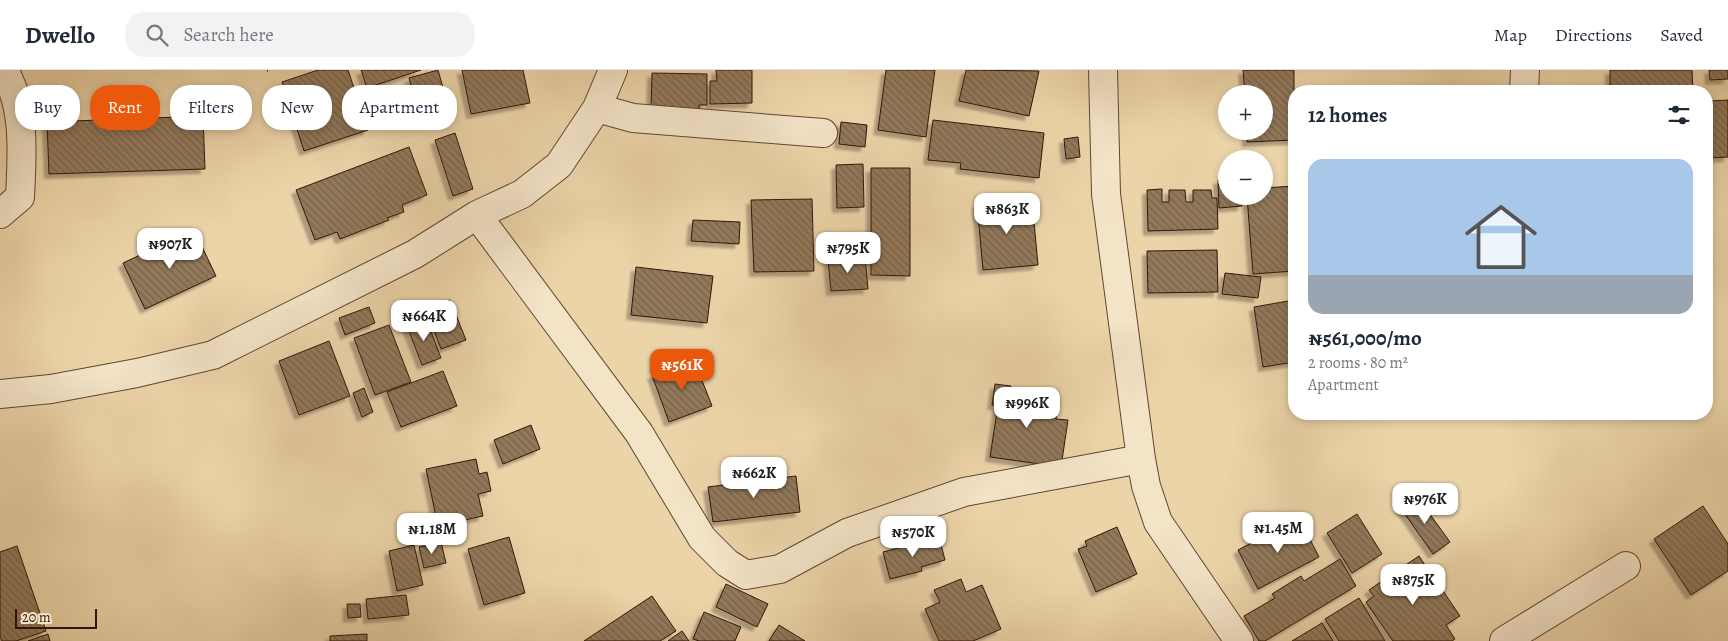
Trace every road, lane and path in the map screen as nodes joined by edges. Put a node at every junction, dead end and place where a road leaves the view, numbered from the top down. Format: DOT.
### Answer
graph roads {
  1 [pos="4,70"];
  2 [pos="613,70"];
  3 [pos="1103,70"];
  4 [pos="1525,70"];
  5 [pos="1524,85"];
  6 [pos="598,108"];
  7 [pos="823,133"];
  8 [pos="0,214"];
  9 [pos="477,215"];
  10 [pos="0,394"];
  11 [pos="1140,459"];
  12 [pos="1626,566"];
  13 [pos="1239,641"];
  14 [pos="1504,641"];
  1 -- 8 [label="street"];
  2 -- 6 [label="street"];
  3 -- 11 [label="street"];
  4 -- 5 [label="street"];
  6 -- 7 [label="street"];
  6 -- 9 [label="street"];
  9 -- 10 [label="street"];
  9 -- 11 [label="street"];
  11 -- 13 [label="street"];
  12 -- 14 [label="street"];
}
